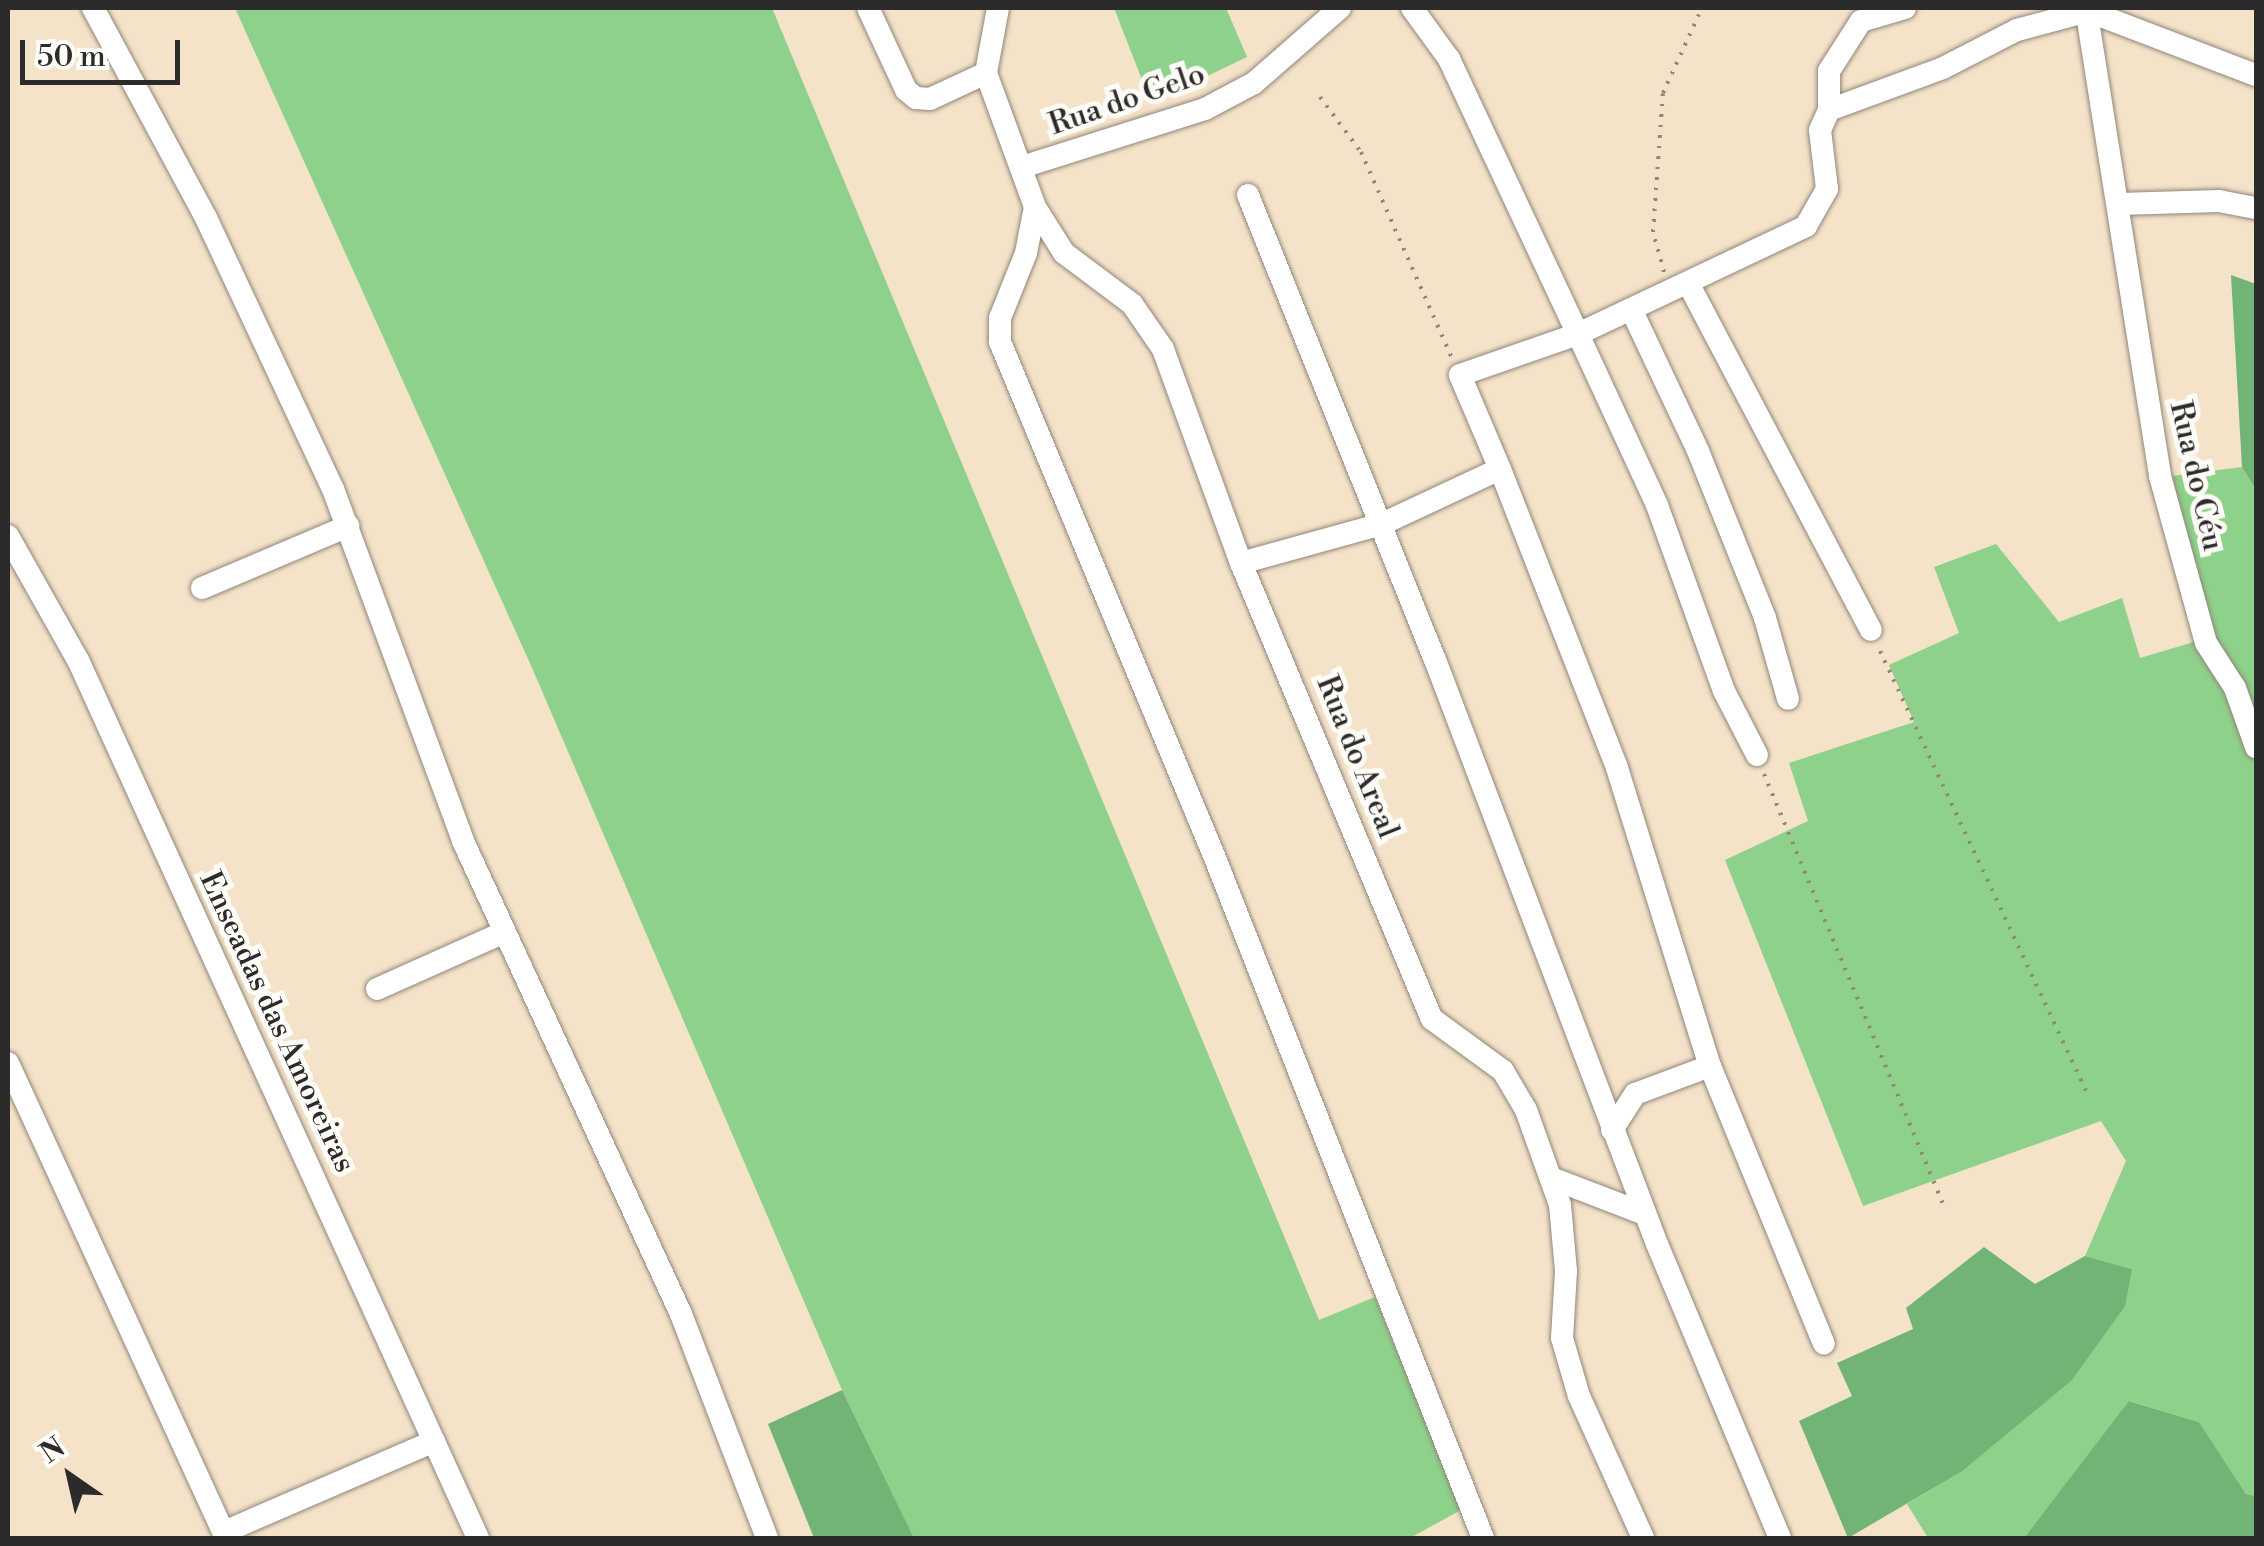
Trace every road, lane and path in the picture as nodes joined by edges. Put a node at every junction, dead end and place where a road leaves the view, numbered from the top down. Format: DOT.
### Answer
graph roads {
  1 [pos="93,8"];
  2 [pos="868,8"];
  3 [pos="998,8"];
  4 [pos="1340,8"];
  5 [pos="1412,8"];
  6 [pos="1702,8"];
  7 [pos="1905,8"];
  8 [pos="2087,9"];
  9 [pos="986,73"];
  10 [pos="2256,75"];
  11 [pos="1320,97"];
  12 [pos="1825,120"];
  13 [pos="1022,167"];
  14 [pos="1248,194"];
  15 [pos="2119,204"];
  16 [pos="1035,208"];
  17 [pos="2256,208"];
  18 [pos="1679,287"];
  19 [pos="1630,309"];
  20 [pos="1578,334"];
  21 [pos="1460,375"];
  22 [pos="1500,469"];
  23 [pos="1382,524"];
  24 [pos="348,526"];
  25 [pos="8,536"];
  26 [pos="1241,563"];
  27 [pos="202,588"];
  28 [pos="1871,630"];
  29 [pos="1788,699"];
  30 [pos="2256,747"];
  31 [pos="1757,756"];
  32 [pos="502,933"];
  33 [pos="377,988"];
  34 [pos="8,1063"];
  35 [pos="1710,1066"];
  36 [pos="2088,1095"];
  37 [pos="1612,1130"];
  38 [pos="1550,1178"];
  39 [pos="1943,1205"];
  40 [pos="1645,1214"];
  41 [pos="1824,1344"];
  42 [pos="434,1442"];
  43 [pos="225,1536"];
  44 [pos="478,1538"];
  45 [pos="767,1538"];
  46 [pos="1483,1538"];
  47 [pos="1643,1538"];
  48 [pos="1780,1538"];
  1 -- 24 [label="street"];
  2 -- 9 [label="street"];
  3 -- 9 [label="street"];
  4 -- 13 [label="street, Rua do Gelo"];
  5 -- 20 [label="street"];
  6 -- 18 [label="path"];
  7 -- 12 [label="street"];
  8 -- 10 [label="street"];
  8 -- 12 [label="street"];
  8 -- 15 [label="street, Rua do Céu"];
  9 -- 13 [label="street, Rua do Areal"];
  11 -- 21 [label="path"];
  12 -- 18 [label="street"];
  13 -- 16 [label="street, Rua do Areal"];
  14 -- 23 [label="street"];
  15 -- 17 [label="street"];
  15 -- 30 [label="street, Rua do Céu"];
  16 -- 26 [label="street, Rua do Areal"];
  16 -- 46 [label="street"];
  18 -- 19 [label="street"];
  18 -- 28 [label="street"];
  19 -- 20 [label="street"];
  19 -- 29 [label="street"];
  20 -- 21 [label="street"];
  20 -- 31 [label="street"];
  21 -- 22 [label="street"];
  22 -- 23 [label="street"];
  22 -- 35 [label="street"];
  23 -- 26 [label="street"];
  23 -- 37 [label="street"];
  24 -- 27 [label="street"];
  24 -- 32 [label="street"];
  25 -- 42 [label="street, Enseadas das Amoreiras"];
  26 -- 38 [label="street, Rua do Areal"];
  28 -- 36 [label="path"];
  31 -- 39 [label="path"];
  32 -- 33 [label="street"];
  32 -- 45 [label="street"];
  34 -- 43 [label="street"];
  35 -- 37 [label="street"];
  35 -- 41 [label="street"];
  37 -- 40 [label="street"];
  38 -- 40 [label="street"];
  38 -- 47 [label="street, Rua do Areal"];
  40 -- 48 [label="street"];
  42 -- 43 [label="street"];
  42 -- 44 [label="street, Enseadas das Amoreiras"];
}
